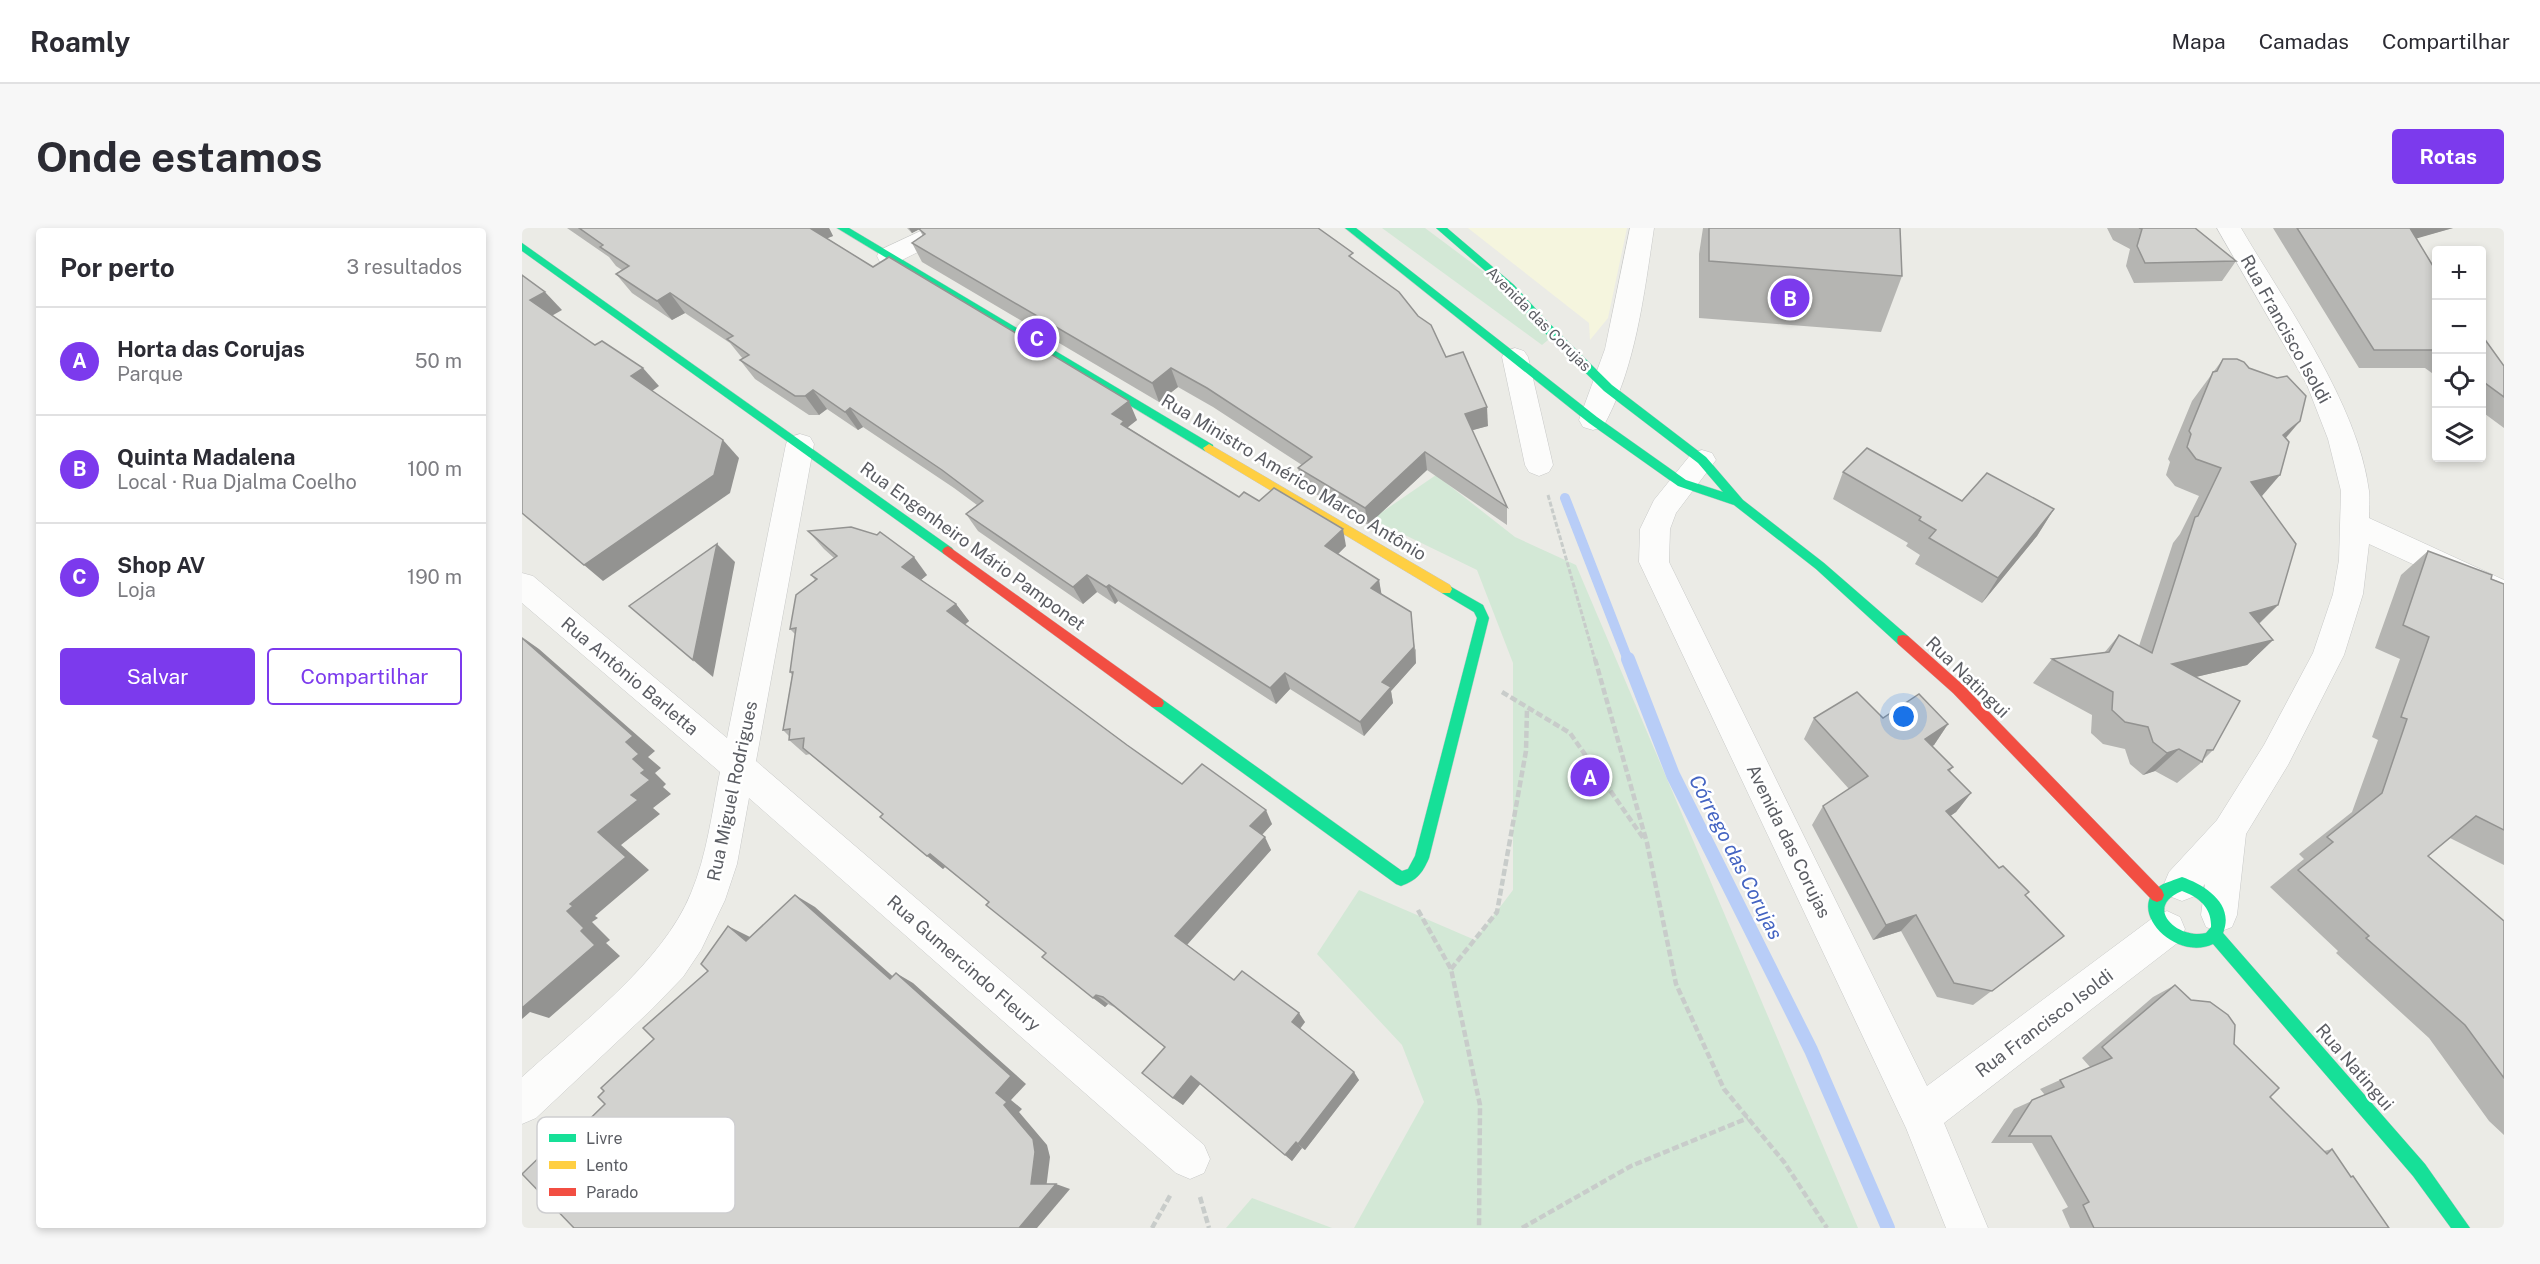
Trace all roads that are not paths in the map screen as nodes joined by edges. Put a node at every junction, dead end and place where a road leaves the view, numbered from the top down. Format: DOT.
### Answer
graph roads {
  1 [pos="842,228"];
  2 [pos="947,228"];
  3 [pos="1350,228"];
  4 [pos="1441,228"];
  5 [pos="1642,228"];
  6 [pos="2229,228"];
  7 [pos="522,246"];
  8 [pos="889,256"];
  9 [pos="1623,336"];
  10 [pos="1527,357"];
  11 [pos="1582,363"];
  12 [pos="1608,388"];
  13 [pos="1593,420"];
  14 [pos="800,444"];
  15 [pos="1539,465"];
  16 [pos="1692,472"];
  17 [pos="1739,503"];
  18 [pos="2356,525"];
  19 [pos="522,585"];
  20 [pos="2504,594"];
  21 [pos="738,766"];
  22 [pos="2229,831"];
  23 [pos="1401,879"];
  24 [pos="2169,903"];
  25 [pos="2217,925"];
  26 [pos="522,1104"];
  27 [pos="1921,1116"];
  28 [pos="1190,1159"];
  29 [pos="1966,1228"];
  30 [pos="2461,1228"];
  1 -- 8 [label="street, Rua Ministro Américo Marco Antônio"];
  2 -- 8 [label="street"];
  3 -- 10 [label="street"];
  4 -- 11 [label="street, Avenida das Corujas"];
  5 -- 9 [label="street"];
  6 -- 18 [label="street, Rua Francisco Isoldi"];
  7 -- 14 [label="street, Rua Engenheiro Mário Pamponet"];
  8 -- 23 [label="street, Rua Ministro Américo Marco Antônio"];
  9 -- 11 [label="street"];
  9 -- 12 [label="street"];
  10 -- 13 [label="street"];
  10 -- 15 [label="street"];
  11 -- 12 [label="street, Avenida das Corujas"];
  12 -- 13 [label="street"];
  12 -- 16 [label="street, Rua Natingui"];
  13 -- 16 [label="street, Rua Natingui"];
  14 -- 21 [label="street, Rua Miguel Rodrigues"];
  14 -- 23 [label="street, Rua Engenheiro Mário Pamponet"];
  16 -- 17 [label="street, Rua Natingui"];
  16 -- 17 [label="street, Rua Natingui"];
  16 -- 27 [label="street, Avenida das Corujas"];
  17 -- 24 [label="street, Rua Natingui"];
  18 -- 20 [label="street"];
  18 -- 22 [label="street, Rua Francisco Isoldi"];
  19 -- 21 [label="street, Rua Antônio Barletta"];
  21 -- 26 [label="street, Rua Miguel Rodrigues"];
  21 -- 28 [label="street, Rua Gumercindo Fleury"];
  22 -- 24 [label="street, Rua Francisco Isoldi"];
  22 -- 25 [label="street, Rua Francisco Isoldi"];
  24 -- 25 [label="street"];
  24 -- 25 [label="street"];
  24 -- 27 [label="street, Rua Francisco Isoldi"];
  25 -- 30 [label="street, Rua Natingui"];
  27 -- 29 [label="street, Avenida das Corujas"];
}
